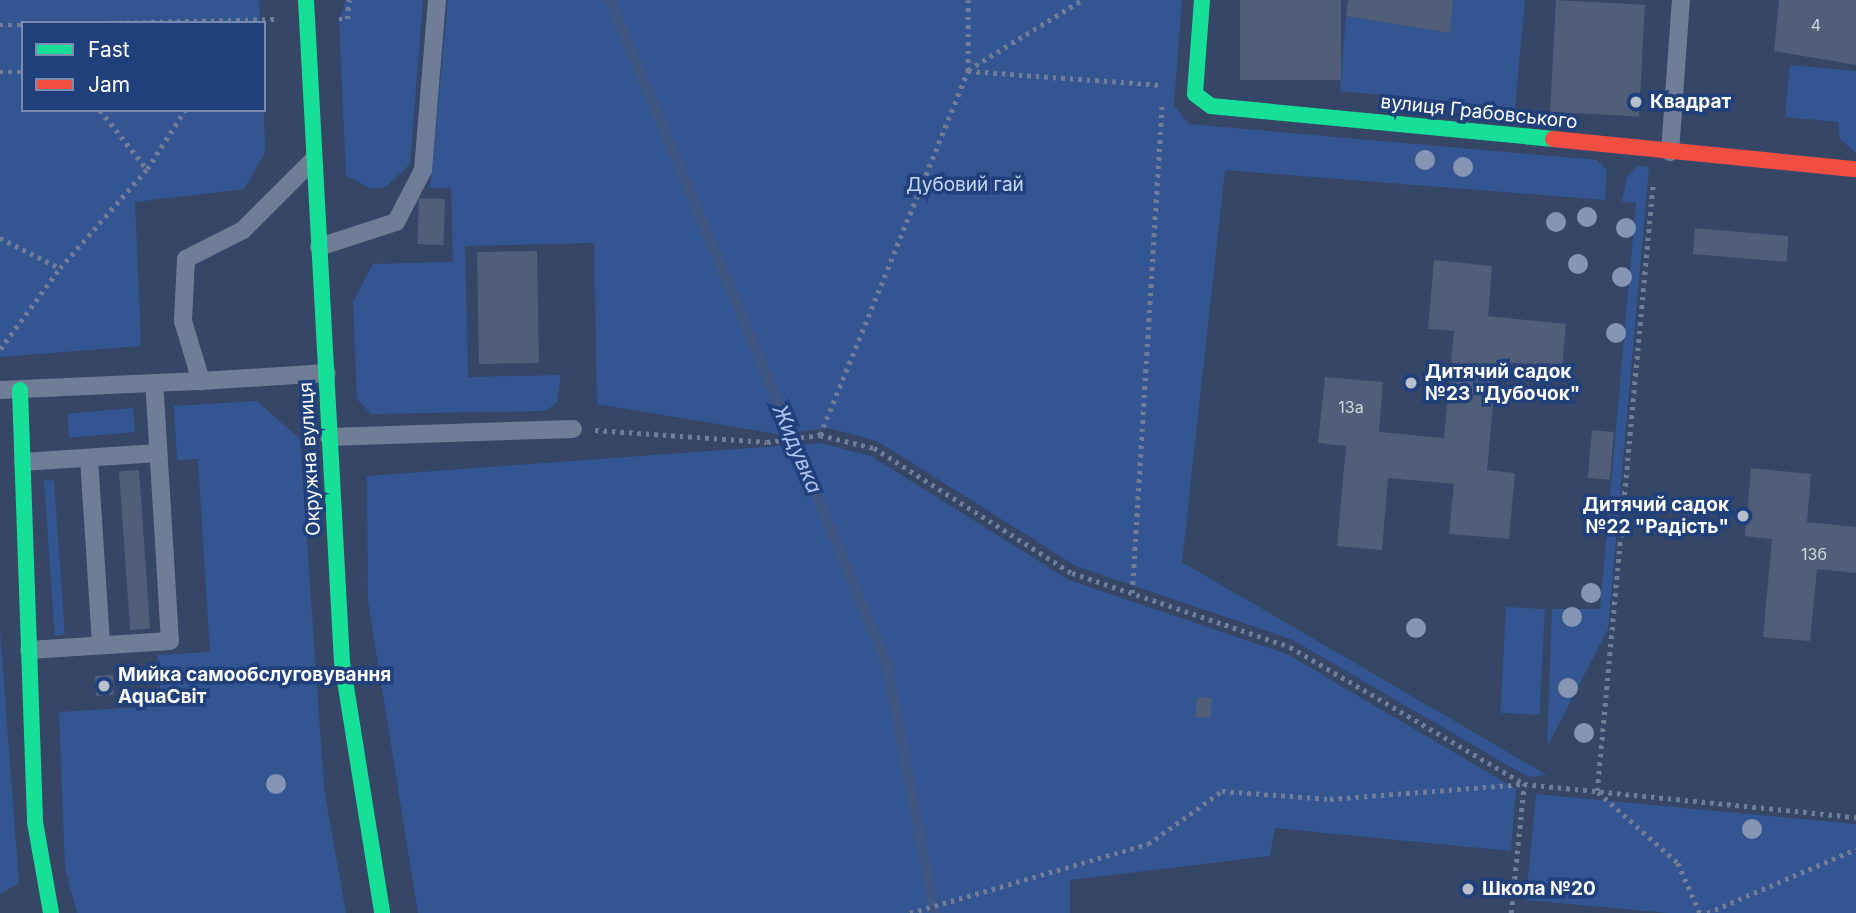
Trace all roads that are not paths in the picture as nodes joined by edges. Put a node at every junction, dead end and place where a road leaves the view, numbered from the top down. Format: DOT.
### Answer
graph roads {
  1 [pos="306,0"];
  2 [pos="437,0"];
  3 [pos="1202,0"];
  4 [pos="1681,0"];
  5 [pos="1663,152"];
  6 [pos="314,159"];
  7 [pos="1856,169"];
  8 [pos="319,247"];
  9 [pos="327,373"];
  10 [pos="201,381"];
  11 [pos="154,383"];
  12 [pos="0,390"];
  13 [pos="20,390"];
  14 [pos="573,429"];
  15 [pos="330,438"];
  16 [pos="159,453"];
  17 [pos="89,458"];
  18 [pos="23,462"];
  19 [pos="101,645"];
  20 [pos="29,650"];
  21 [pos="51,913"];
  22 [pos="382,913"];
  1 -- 6 [label="street, Окружна вулиця"];
  2 -- 8 [label="lane"];
  3 -- 5 [label="street, вулиця Грабовського"];
  4 -- 5 [label="lane"];
  5 -- 7 [label="street, вулиця Грабовського"];
  6 -- 8 [label="street, Окружна вулиця"];
  6 -- 10 [label="lane"];
  8 -- 9 [label="street, Окружна вулиця"];
  9 -- 10 [label="lane"];
  9 -- 15 [label="street, Окружна вулиця"];
  10 -- 11 [label="lane"];
  11 -- 13 [label="lane"];
  11 -- 16 [label="lane"];
  12 -- 13 [label="lane"];
  13 -- 18 [label="street"];
  14 -- 15 [label="lane"];
  15 -- 22 [label="street, Окружна вулиця"];
  16 -- 17 [label="lane"];
  16 -- 19 [label="lane"];
  17 -- 18 [label="lane"];
  17 -- 19 [label="lane"];
  18 -- 20 [label="street"];
  19 -- 20 [label="lane"];
  20 -- 21 [label="street"];
}
